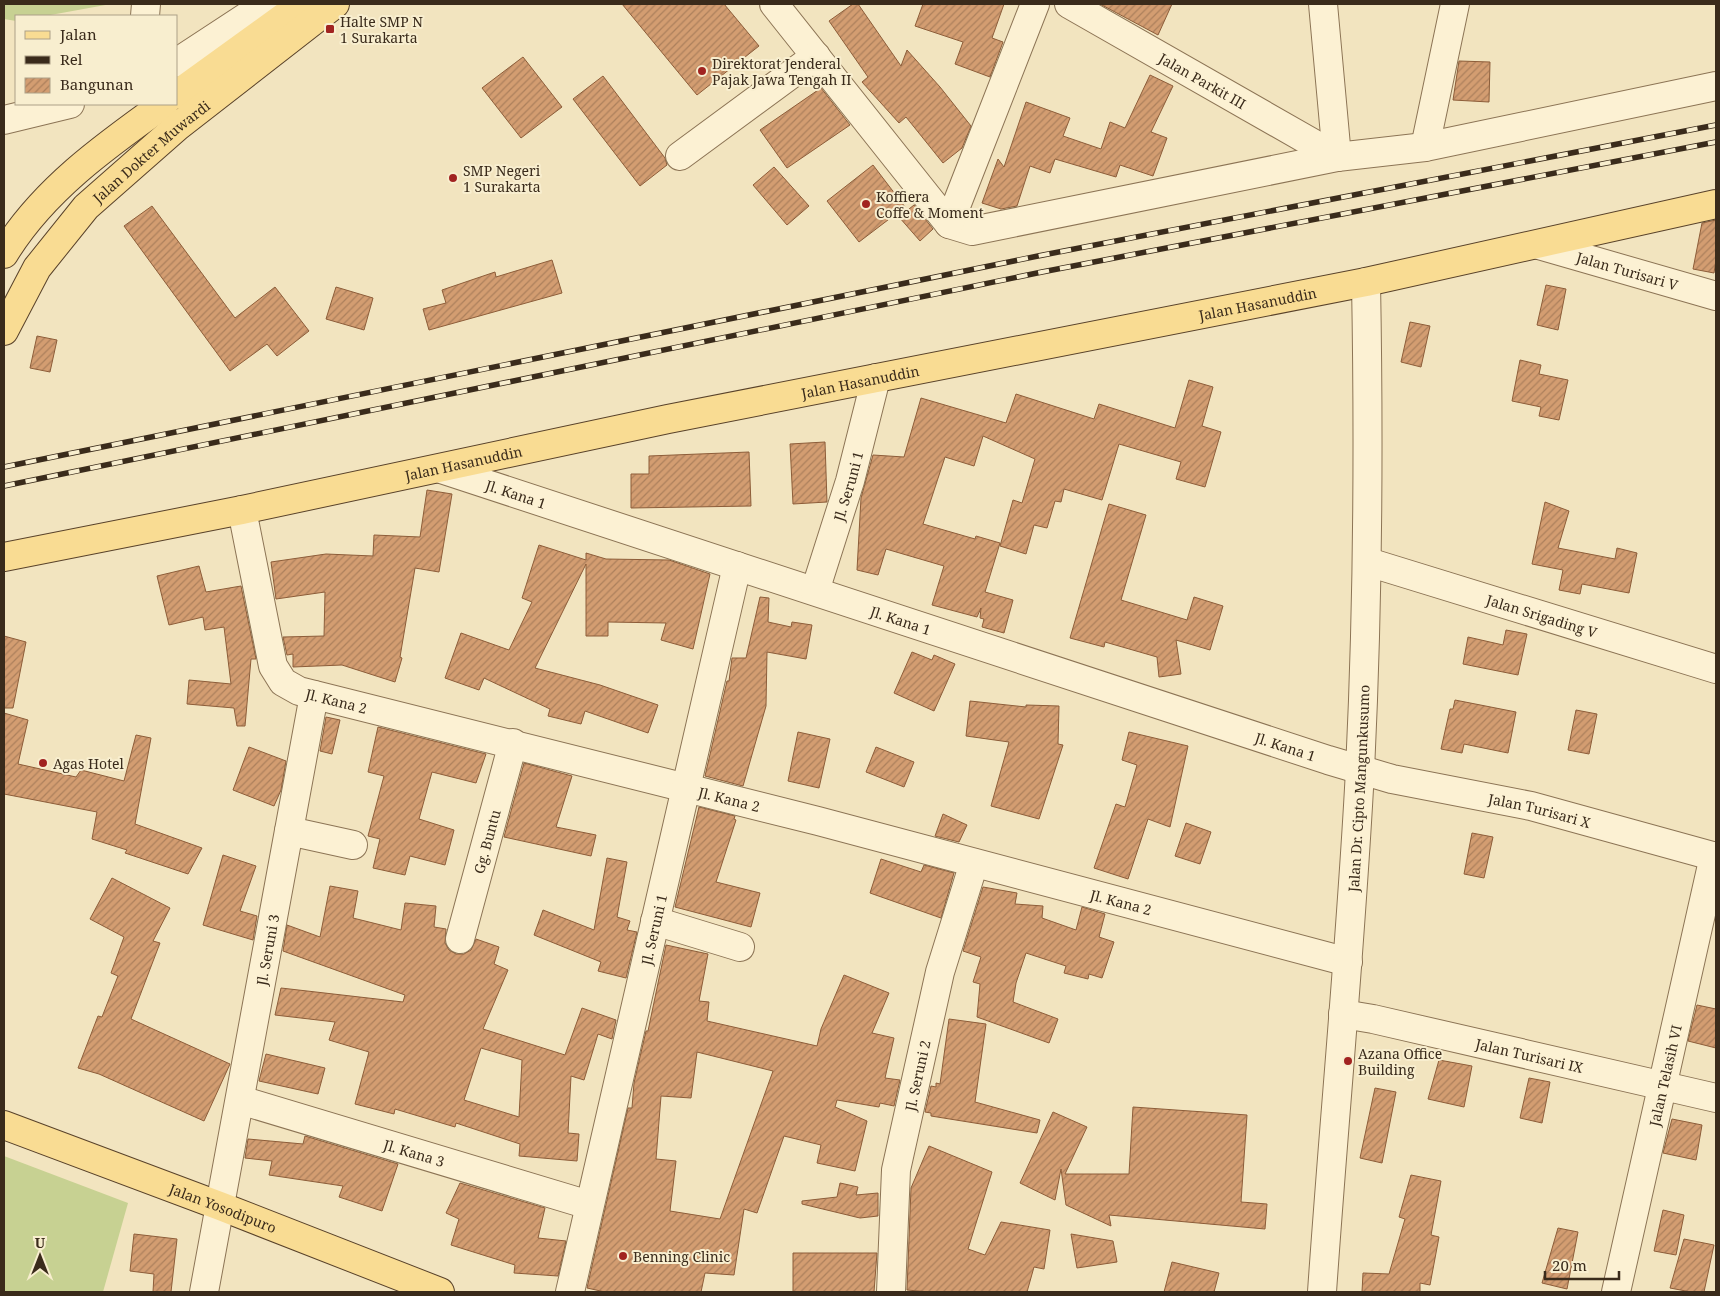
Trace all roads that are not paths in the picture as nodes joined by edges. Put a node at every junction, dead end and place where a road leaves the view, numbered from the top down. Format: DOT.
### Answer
graph roads {
  1 [pos="266,4"];
  2 [pos="302,4"];
  3 [pos="335,4"];
  4 [pos="774,4"];
  5 [pos="1035,4"];
  6 [pos="1069,4"];
  7 [pos="1323,4"];
  8 [pos="1455,4"];
  9 [pos="816,56"];
  10 [pos="178,62"];
  11 [pos="1716,86"];
  12 [pos="178,94"];
  13 [pos="66,105"];
  14 [pos="163,105"];
  15 [pos="4,120"];
  16 [pos="1425,147"];
  17 [pos="680,156"];
  18 [pos="1336,157"];
  19 [pos="1716,204"];
  20 [pos="948,224"];
  21 [pos="1539,245"];
  22 [pos="4,254"];
  23 [pos="1366,282"];
  24 [pos="1716,296"];
  25 [pos="4,331"];
  26 [pos="876,378"];
  27 [pos="440,469"];
  28 [pos="242,510"];
  29 [pos="4,557"];
  30 [pos="1368,562"];
  31 [pos="737,566"];
  32 [pos="815,591"];
  33 [pos="1716,669"];
  34 [pos="314,695"];
  35 [pos="513,743"];
  36 [pos="1360,770"];
  37 [pos="684,787"];
  38 [pos="289,831"];
  39 [pos="353,845"];
  40 [pos="1715,857"];
  41 [pos="974,863"];
  42 [pos="655,921"];
  43 [pos="460,939"];
  44 [pos="740,947"];
  45 [pos="1348,962"];
  46 [pos="1343,1014"];
  47 [pos="1661,1085"];
  48 [pos="1716,1098"];
  49 [pos="240,1100"];
  50 [pos="4,1125"];
  51 [pos="590,1205"];
  52 [pos="220,1206"];
  53 [pos="204,1292"];
  54 [pos="440,1292"];
  55 [pos="570,1292"];
  56 [pos="891,1292"];
  57 [pos="1322,1292"];
  58 [pos="1616,1292"];
  1 -- 10 [label="street"];
  2 -- 12 [label="main road"];
  3 -- 25 [label="main road, Jalan Dokter Muwardi"];
  4 -- 9 [label="street"];
  5 -- 20 [label="street"];
  6 -- 18 [label="street, Jalan Parkit III"];
  7 -- 18 [label="street"];
  8 -- 16 [label="street"];
  9 -- 17 [label="street"];
  9 -- 20 [label="street"];
  11 -- 16 [label="street"];
  13 -- 15 [label="street"];
  14 -- 22 [label="main road"];
  16 -- 18 [label="street"];
  18 -- 20 [label="street"];
  19 -- 21 [label="main road, Jalan Hasanuddin"];
  21 -- 23 [label="main road, Jalan Hasanuddin"];
  21 -- 24 [label="street, Jalan Turisari V"];
  23 -- 26 [label="main road, Jalan Hasanuddin"];
  23 -- 30 [label="street, Jalan Dr. Cipto Mangunkusumo"];
  26 -- 27 [label="main road, Jalan Hasanuddin"];
  26 -- 32 [label="street, Jl. Seruni 1"];
  27 -- 28 [label="main road, Jalan Hasanuddin"];
  27 -- 31 [label="street, Jl. Kana 1"];
  28 -- 29 [label="main road, Jalan Hasanuddin"];
  28 -- 34 [label="street, Jl. Kana 2"];
  30 -- 33 [label="street, Jalan Srigading V"];
  30 -- 36 [label="street, Jalan Dr. Cipto Mangunkusumo"];
  31 -- 32 [label="street, Jl. Kana 1"];
  31 -- 37 [label="street, Jl. Seruni 1"];
  32 -- 36 [label="street, Jl. Kana 1"];
  34 -- 35 [label="street, Jl. Kana 2"];
  34 -- 38 [label="street, Jl. Seruni 3"];
  35 -- 37 [label="street, Jl. Kana 2"];
  35 -- 43 [label="street, Gg. Buntu"];
  36 -- 40 [label="street, Jalan Turisari X"];
  36 -- 45 [label="street, Jalan Dr. Cipto Mangunkusumo"];
  37 -- 41 [label="street, Jl. Kana 2"];
  37 -- 42 [label="street, Jl. Seruni 1"];
  38 -- 39 [label="street"];
  38 -- 49 [label="street, Jl. Seruni 3"];
  40 -- 47 [label="street, Jalan Telasih VI"];
  41 -- 45 [label="street, Jl. Kana 2"];
  41 -- 56 [label="street, Jl. Seruni 2"];
  42 -- 44 [label="street"];
  42 -- 51 [label="street, Jl. Seruni 1"];
  45 -- 46 [label="street, Jalan Dr. Cipto Mangunkusumo"];
  46 -- 47 [label="street, Jalan Turisari IX"];
  46 -- 57 [label="street, Jalan Dr. Cipto Mangunkusumo"];
  47 -- 48 [label="street, Jalan Turisari IX"];
  47 -- 58 [label="street, Jalan Telasih VI"];
  49 -- 51 [label="street, Jl. Kana 3"];
  49 -- 52 [label="street, Jl. Seruni 3"];
  50 -- 52 [label="main road, Jalan Yosodipuro"];
  51 -- 55 [label="street, Jl. Seruni 1"];
  52 -- 53 [label="street, Jl. Seruni 3"];
  52 -- 54 [label="main road, Jalan Yosodipuro"];
}
